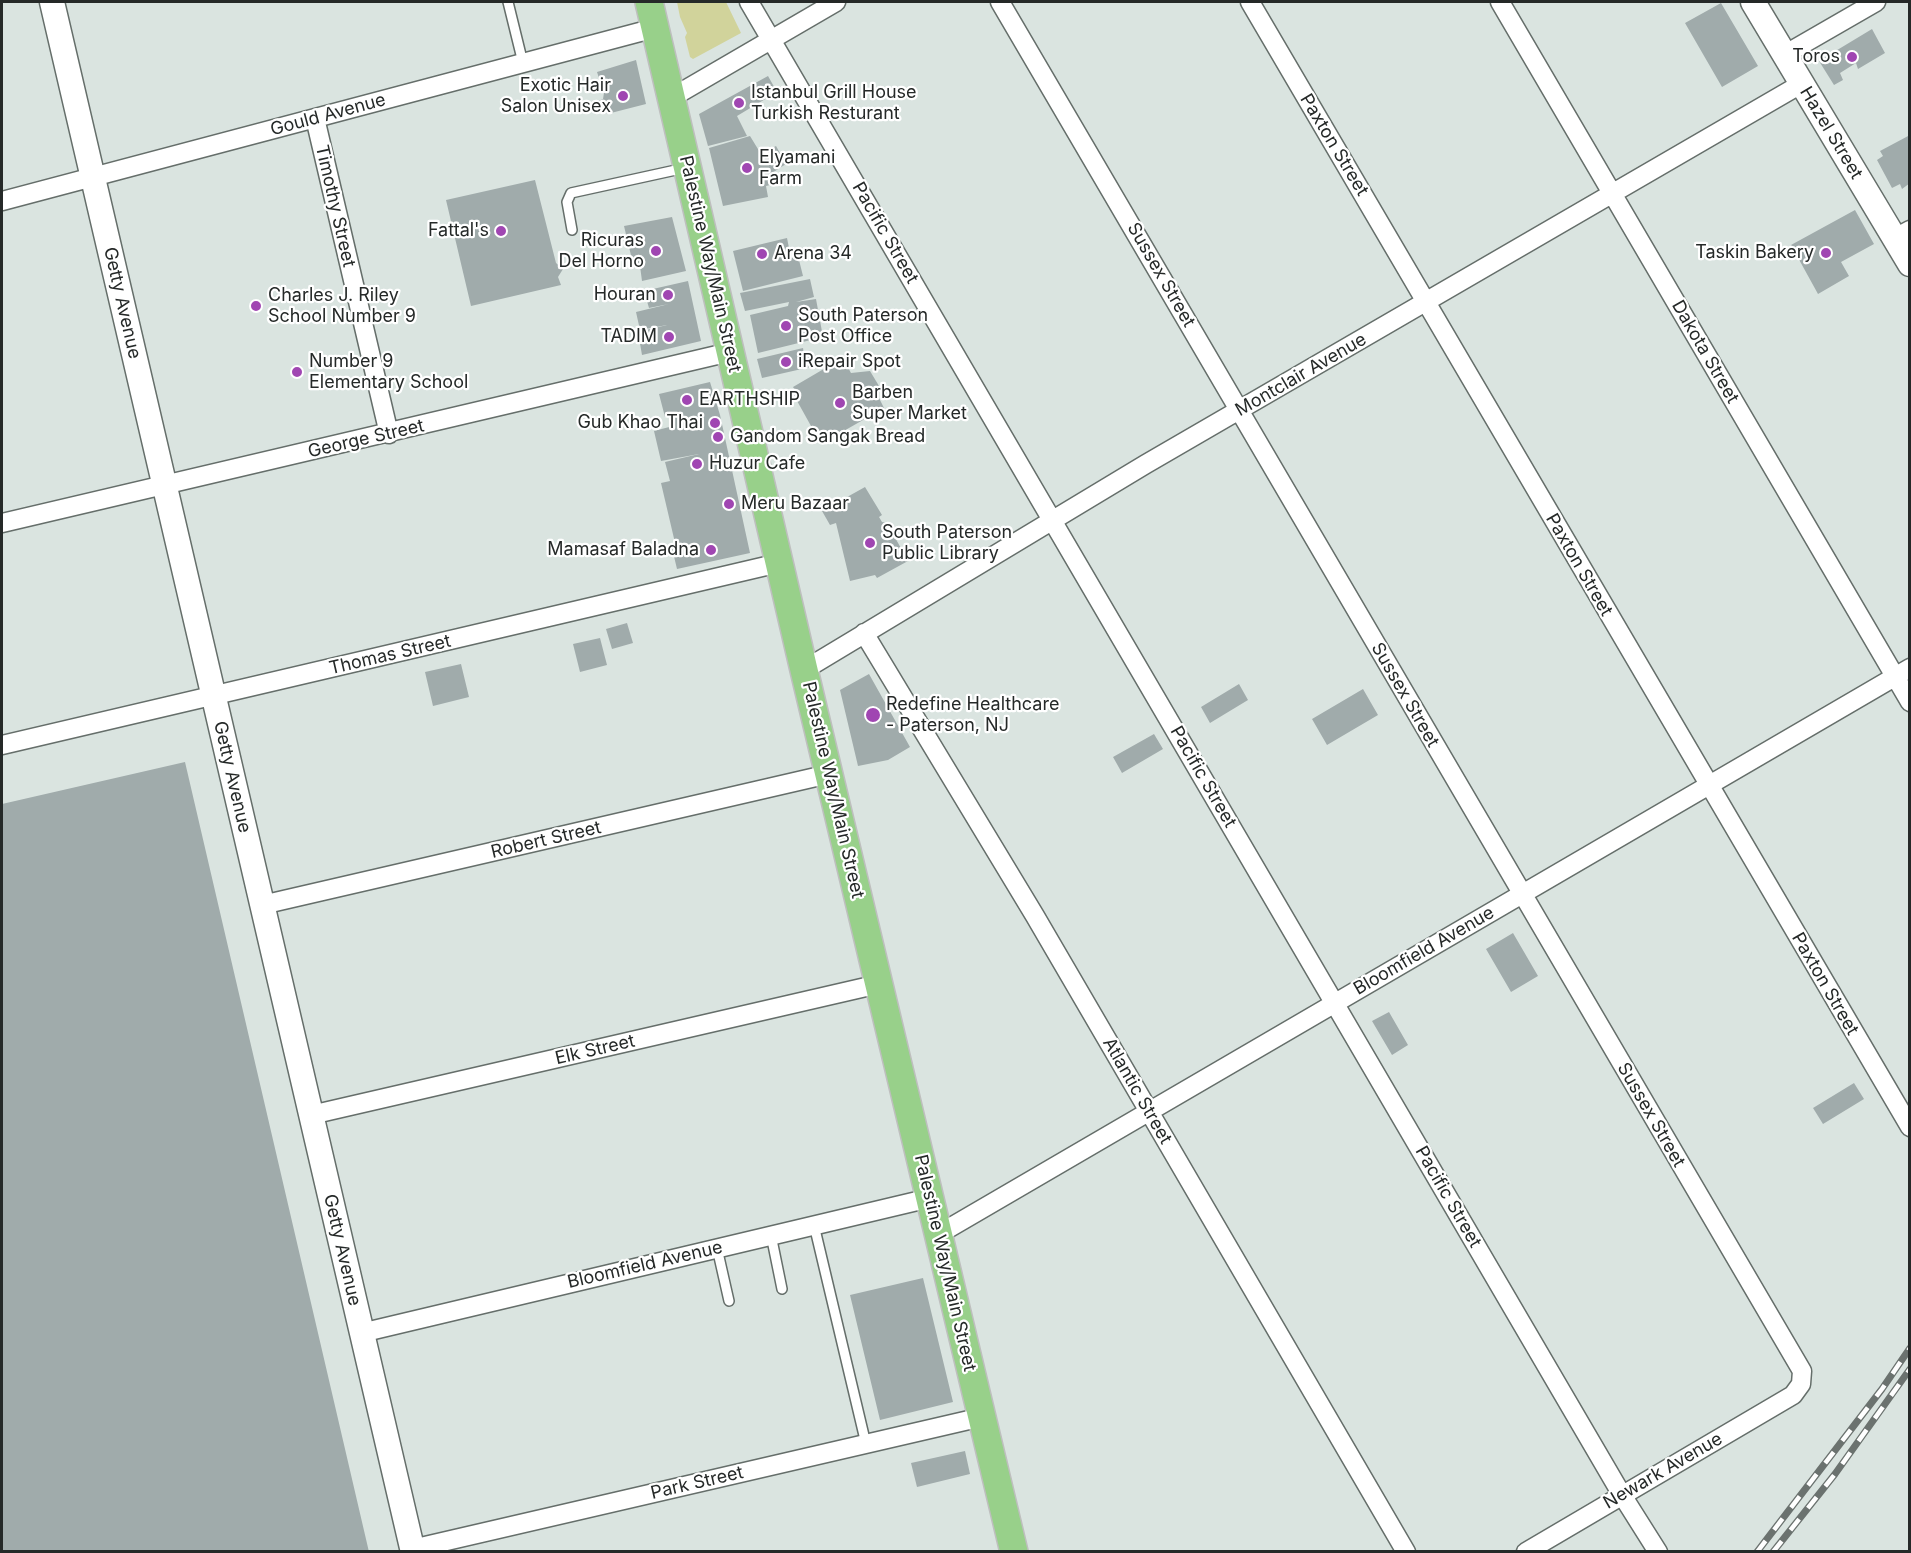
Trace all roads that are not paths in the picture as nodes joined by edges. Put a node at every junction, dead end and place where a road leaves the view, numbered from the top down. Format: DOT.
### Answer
graph roads {
  1 [pos="52,2"];
  2 [pos="508,2"];
  3 [pos="649,2"];
  4 [pos="749,2"];
  5 [pos="836,2"];
  6 [pos="1000,2"];
  7 [pos="1250,2"];
  8 [pos="1500,2"];
  9 [pos="1753,2"];
  10 [pos="1876,2"];
  11 [pos="655,28"];
  12 [pos="772,39"];
  13 [pos="1784,55"];
  14 [pos="523,63"];
  15 [pos="1801,84"];
  16 [pos="671,98"];
  17 [pos="315,118"];
  18 [pos="687,168"];
  19 [pos="93,177"];
  20 [pos="1612,194"];
  21 [pos="2,201"];
  22 [pos="572,230"];
  23 [pos="1902,234"];
  24 [pos="1910,264"];
  25 [pos="1427,302"];
  26 [pos="730,352"];
  27 [pos="1240,410"];
  28 [pos="389,434"];
  29 [pos="165,487"];
  30 [pos="1053,520"];
  31 [pos="2,524"];
  32 [pos="779,563"];
  33 [pos="864,633"];
  34 [pos="804,669"];
  35 [pos="1902,672"];
  36 [pos="213,696"];
  37 [pos="1910,702"];
  38 [pos="2,745"];
  39 [pos="829,774"];
  40 [pos="1708,785"];
  41 [pos="1522,894"];
  42 [pos="262,905"];
  43 [pos="879,984"];
  44 [pos="1335,1003"];
  45 [pos="1149,1112"];
  46 [pos="311,1115"];
  47 [pos="1910,1127"];
  48 [pos="930,1198"];
  49 [pos="814,1225"];
  50 [pos="939,1234"];
  51 [pos="771,1235"];
  52 [pos="717,1248"];
  53 [pos="782,1289"];
  54 [pos="729,1301"];
  55 [pos="361,1333"];
  56 [pos="1798,1390"];
  57 [pos="982,1417"];
  58 [pos="866,1444"];
  59 [pos="1622,1495"];
  60 [pos="412,1550"];
  61 [pos="1014,1551"];
  62 [pos="1406,1551"];
  63 [pos="1526,1551"];
  64 [pos="1658,1551"];
  1 -- 19 [label="street, Getty Avenue"];
  2 -- 14 [label="lane"];
  3 -- 11 [label="main road, Palestine Way/Main Street"];
  4 -- 12 [label="street, Pacific Street"];
  5 -- 12 [label="street"];
  6 -- 27 [label="street, Sussex Street"];
  7 -- 25 [label="street, Paxton Street"];
  8 -- 20 [label="street, Dakota Street"];
  9 -- 13 [label="street, Hazel Street"];
  10 -- 13 [label="street"];
  11 -- 14 [label="street, Gould Avenue"];
  11 -- 16 [label="main road, Palestine Way/Main Street"];
  12 -- 16 [label="street"];
  12 -- 30 [label="street, Pacific Street"];
  13 -- 15 [label="street, Hazel Street"];
  14 -- 17 [label="street, Gould Avenue"];
  15 -- 20 [label="street, Montclair Avenue"];
  15 -- 23 [label="street, Hazel Street"];
  16 -- 18 [label="main road, Palestine Way/Main Street"];
  17 -- 19 [label="street, Gould Avenue"];
  17 -- 28 [label="street, Timothy Street"];
  18 -- 22 [label="lane"];
  18 -- 26 [label="main road, Palestine Way/Main Street"];
  19 -- 21 [label="street, Gould Avenue"];
  19 -- 29 [label="street, Getty Avenue"];
  20 -- 25 [label="street, Montclair Avenue"];
  20 -- 35 [label="street, Dakota Street"];
  23 -- 24 [label="street, Hazel Street"];
  25 -- 27 [label="street, Montclair Avenue"];
  25 -- 40 [label="street, Paxton Street"];
  26 -- 28 [label="street, George Street"];
  26 -- 32 [label="main road, Palestine Way/Main Street"];
  27 -- 30 [label="street, Montclair Avenue"];
  27 -- 41 [label="street, Sussex Street"];
  28 -- 29 [label="street, George Street"];
  29 -- 31 [label="street, George Street"];
  29 -- 36 [label="street, Getty Avenue"];
  30 -- 33 [label="street, Montclair Avenue"];
  30 -- 44 [label="street, Pacific Street"];
  32 -- 34 [label="main road, Palestine Way/Main Street"];
  32 -- 36 [label="street, Thomas Street"];
  33 -- 34 [label="street, Montclair Avenue"];
  33 -- 45 [label="street, Atlantic Street"];
  34 -- 39 [label="main road, Palestine Way/Main Street"];
  35 -- 37 [label="street, Dakota Street"];
  35 -- 40 [label="street, Bloomfield Avenue"];
  36 -- 38 [label="street, Thomas Street"];
  36 -- 42 [label="street, Getty Avenue"];
  39 -- 42 [label="street, Robert Street"];
  39 -- 43 [label="main road, Palestine Way/Main Street"];
  40 -- 41 [label="street, Bloomfield Avenue"];
  40 -- 47 [label="street, Paxton Street"];
  41 -- 44 [label="street, Bloomfield Avenue"];
  41 -- 56 [label="street, Sussex Street"];
  42 -- 46 [label="street, Getty Avenue"];
  43 -- 46 [label="street, Elk Street"];
  43 -- 48 [label="main road, Palestine Way/Main Street"];
  44 -- 45 [label="street, Bloomfield Avenue"];
  44 -- 59 [label="street, Pacific Street"];
  45 -- 50 [label="street, Bloomfield Avenue"];
  45 -- 62 [label="street, Atlantic Street"];
  46 -- 55 [label="street, Getty Avenue"];
  48 -- 49 [label="street, Bloomfield Avenue"];
  48 -- 50 [label="main road, Palestine Way/Main Street"];
  49 -- 51 [label="street, Bloomfield Avenue"];
  49 -- 58 [label="lane"];
  50 -- 57 [label="main road, Palestine Way/Main Street"];
  51 -- 52 [label="street, Bloomfield Avenue"];
  51 -- 53 [label="lane"];
  52 -- 54 [label="lane"];
  52 -- 55 [label="street, Bloomfield Avenue"];
  55 -- 60 [label="street, Getty Avenue"];
  56 -- 59 [label="street, Newark Avenue"];
  57 -- 58 [label="street, Park Street"];
  57 -- 61 [label="main road, Palestine Way/Main Street"];
  58 -- 60 [label="street, Park Street"];
  59 -- 63 [label="street, Newark Avenue"];
  59 -- 64 [label="street, Pacific Street"];
}
